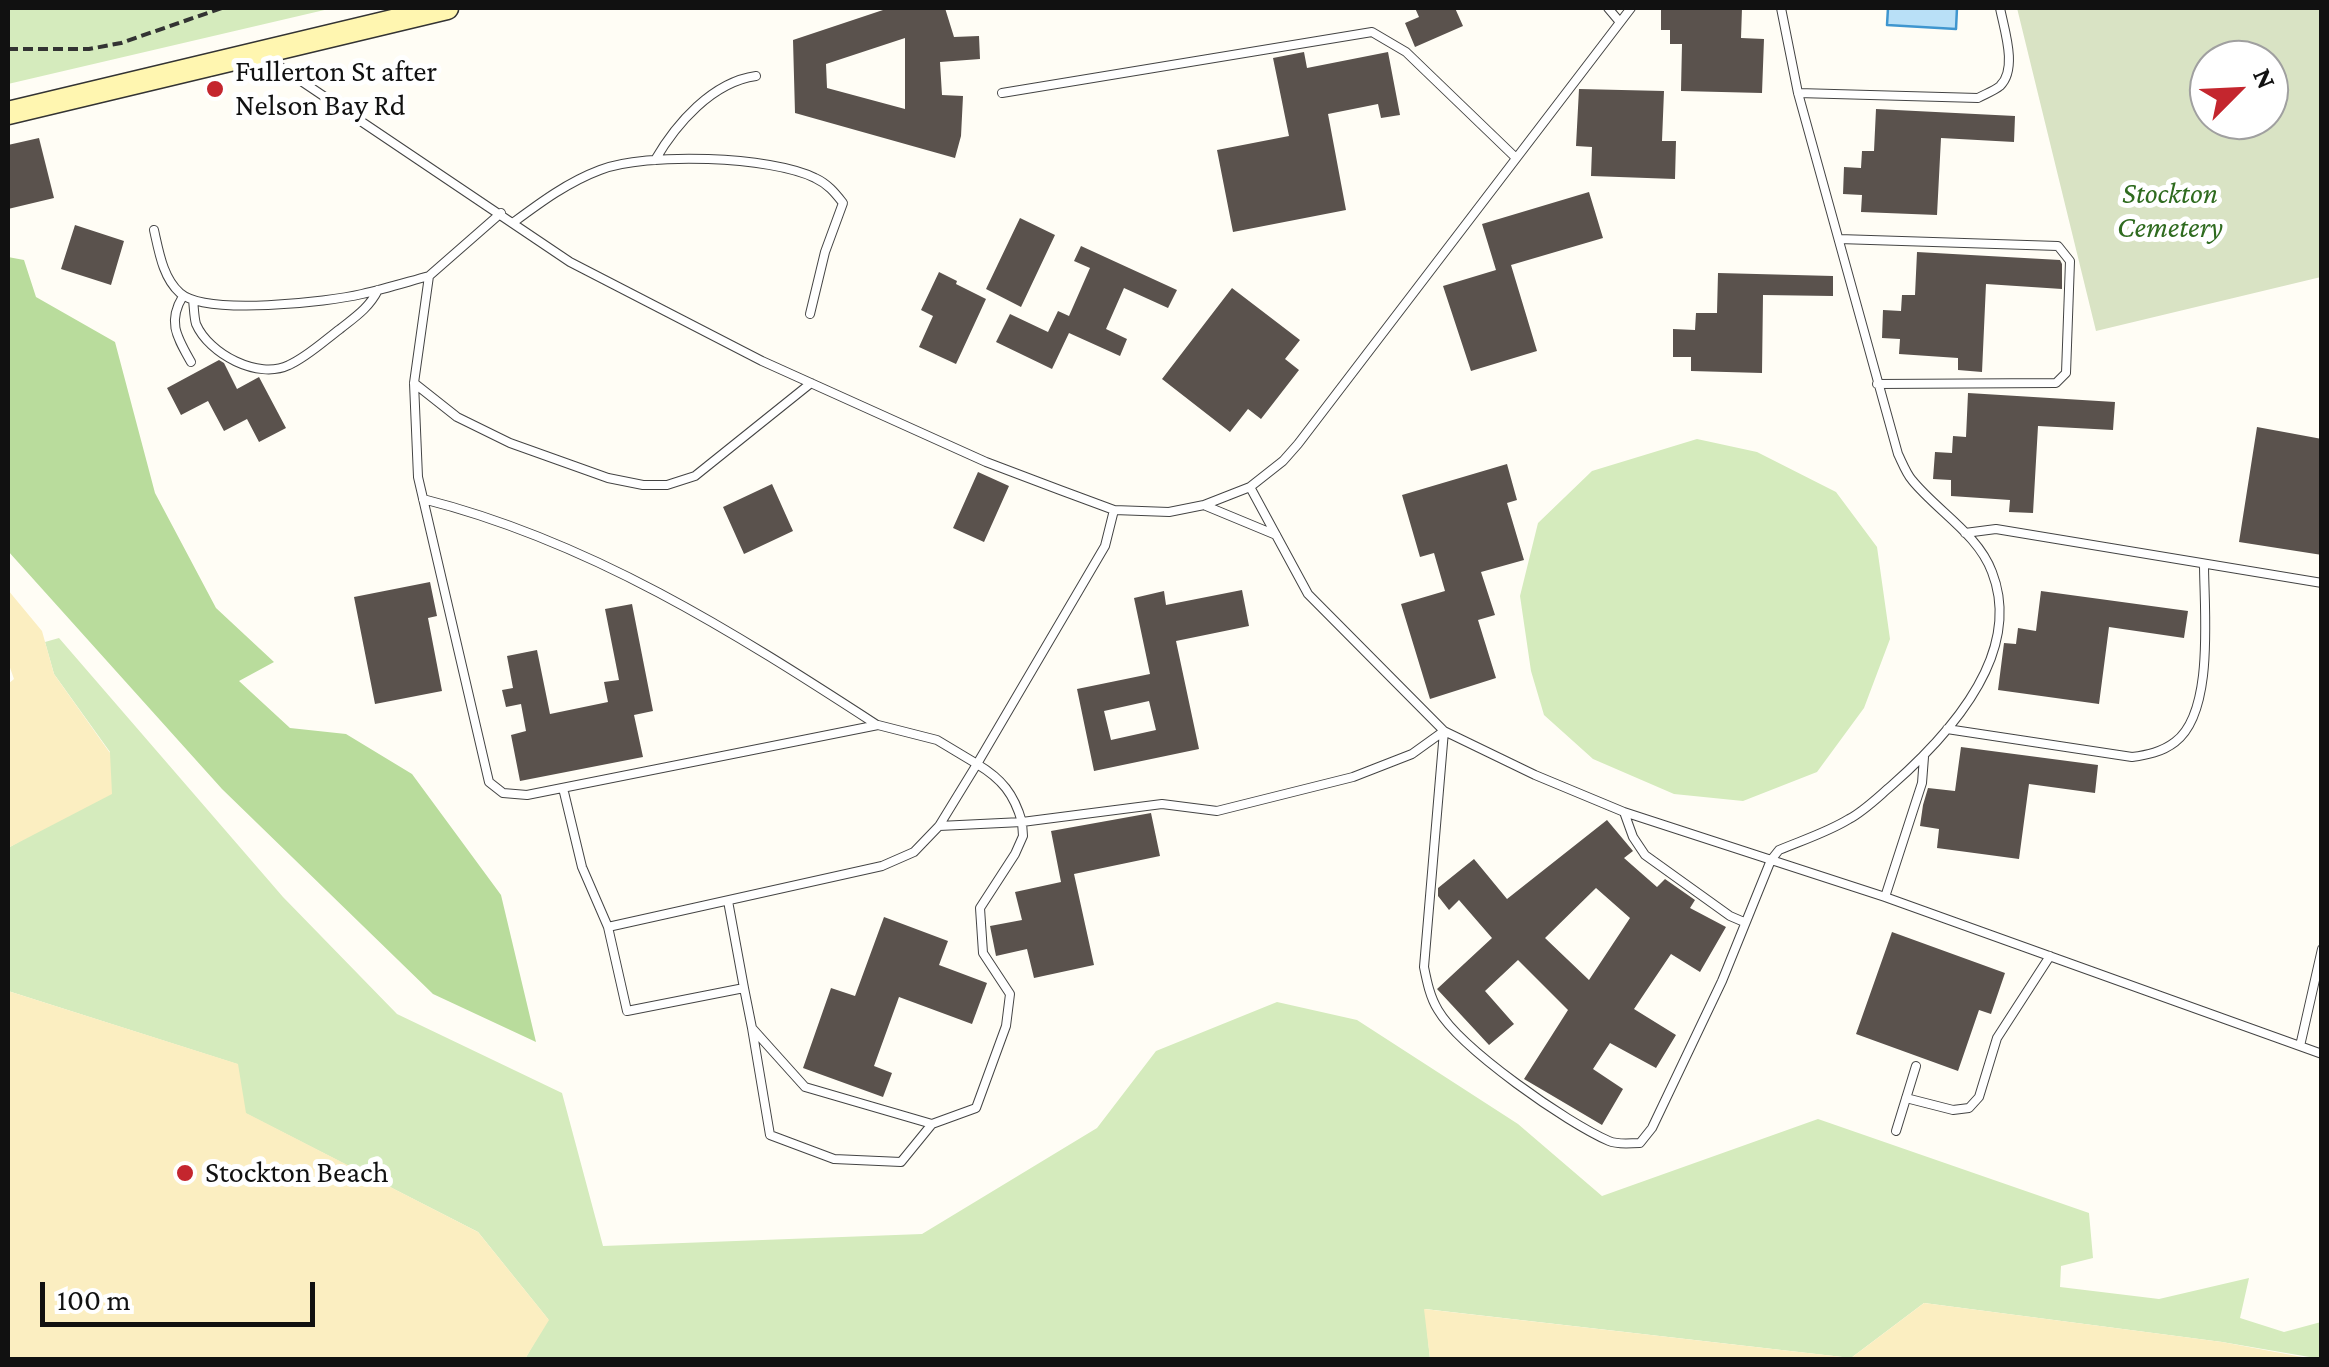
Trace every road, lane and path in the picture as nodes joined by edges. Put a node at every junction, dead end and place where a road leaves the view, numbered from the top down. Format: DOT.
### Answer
graph roads {
  1 [pos="222,8"];
  2 [pos="447,8"];
  3 [pos="1608,8"];
  4 [pos="1631,8"];
  5 [pos="1773,8"];
  6 [pos="1781,8"];
  7 [pos="2000,8"];
  8 [pos="1618,21"];
  9 [pos="1782,21"];
  10 [pos="8,50"];
  11 [pos="259,53"];
  12 [pos="756,76"];
  13 [pos="1798,93"];
  14 [pos="1002,94"];
  15 [pos="8,113"];
  16 [pos="1514,156"];
  17 [pos="655,160"];
  18 [pos="501,213"];
  19 [pos="514,222"];
  20 [pos="154,230"];
  21 [pos="1838,239"];
  22 [pos="429,276"];
  23 [pos="378,290"];
  24 [pos="183,296"];
  25 [pos="194,300"];
  26 [pos="810,314"];
  27 [pos="191,362"];
  28 [pos="414,382"];
  29 [pos="811,383"];
  30 [pos="1877,384"];
  31 [pos="1250,486"];
  32 [pos="423,499"];
  33 [pos="1204,505"];
  34 [pos="1114,510"];
  35 [pos="1965,533"];
  36 [pos="1276,535"];
  37 [pos="2204,564"];
  38 [pos="2322,583"];
  39 [pos="878,725"];
  40 [pos="1947,729"];
  41 [pos="1444,731"];
  42 [pos="1924,757"];
  43 [pos="977,764"];
  44 [pos="563,788"];
  45 [pos="1624,812"];
  46 [pos="1022,822"];
  47 [pos="939,826"];
  48 [pos="1771,860"];
  49 [pos="1885,897"];
  50 [pos="728,901"];
  51 [pos="1744,922"];
  52 [pos="608,927"];
  53 [pos="2322,949"];
  54 [pos="2050,956"];
  55 [pos="744,988"];
  56 [pos="752,1028"];
  57 [pos="2300,1046"];
  58 [pos="2322,1054"];
  59 [pos="1916,1066"];
  60 [pos="1906,1098"];
  61 [pos="932,1124"];
  62 [pos="1896,1131"];
  1 -- 10 [label="path"];
  2 -- 11 [label="main road"];
  3 -- 8 [label="lane"];
  4 -- 8 [label="lane"];
  5 -- 9 [label="lane"];
  6 -- 9 [label="lane"];
  7 -- 13 [label="lane"];
  8 -- 16 [label="lane"];
  9 -- 13 [label="lane"];
  11 -- 15 [label="main road"];
  11 -- 18 [label="lane"];
  12 -- 17 [label="lane"];
  13 -- 21 [label="lane"];
  14 -- 16 [label="lane"];
  16 -- 31 [label="lane"];
  17 -- 19 [label="lane"];
  17 -- 26 [label="lane"];
  18 -- 19 [label="lane"];
  18 -- 22 [label="lane"];
  19 -- 29 [label="lane"];
  20 -- 24 [label="lane"];
  21 -- 30 [label="lane"];
  21 -- 30 [label="lane"];
  22 -- 23 [label="lane"];
  22 -- 28 [label="lane"];
  23 -- 25 [label="lane"];
  23 -- 25 [label="lane"];
  24 -- 25 [label="lane"];
  24 -- 27 [label="lane"];
  28 -- 29 [label="lane"];
  28 -- 32 [label="lane"];
  29 -- 34 [label="lane"];
  30 -- 35 [label="lane"];
  31 -- 33 [label="lane"];
  31 -- 36 [label="lane"];
  32 -- 39 [label="lane"];
  32 -- 44 [label="lane"];
  33 -- 34 [label="lane"];
  33 -- 36 [label="lane"];
  34 -- 43 [label="lane"];
  35 -- 37 [label="lane"];
  35 -- 40 [label="lane"];
  36 -- 41 [label="lane"];
  37 -- 38 [label="lane"];
  37 -- 40 [label="lane"];
  39 -- 43 [label="lane"];
  39 -- 44 [label="lane"];
  40 -- 42 [label="lane"];
  41 -- 45 [label="lane"];
  41 -- 46 [label="lane"];
  41 -- 51 [label="lane"];
  42 -- 48 [label="lane"];
  42 -- 49 [label="lane"];
  43 -- 46 [label="lane"];
  43 -- 47 [label="lane"];
  44 -- 52 [label="lane"];
  45 -- 48 [label="lane"];
  45 -- 51 [label="lane"];
  46 -- 47 [label="lane"];
  46 -- 61 [label="lane"];
  47 -- 50 [label="lane"];
  48 -- 49 [label="lane"];
  48 -- 51 [label="lane"];
  49 -- 54 [label="lane"];
  50 -- 52 [label="lane"];
  50 -- 55 [label="lane"];
  52 -- 55 [label="lane"];
  53 -- 57 [label="lane"];
  54 -- 57 [label="lane"];
  54 -- 60 [label="lane"];
  55 -- 56 [label="lane"];
  56 -- 61 [label="lane"];
  56 -- 61 [label="lane"];
  57 -- 58 [label="lane"];
  59 -- 60 [label="lane"];
  60 -- 62 [label="lane"];
}
